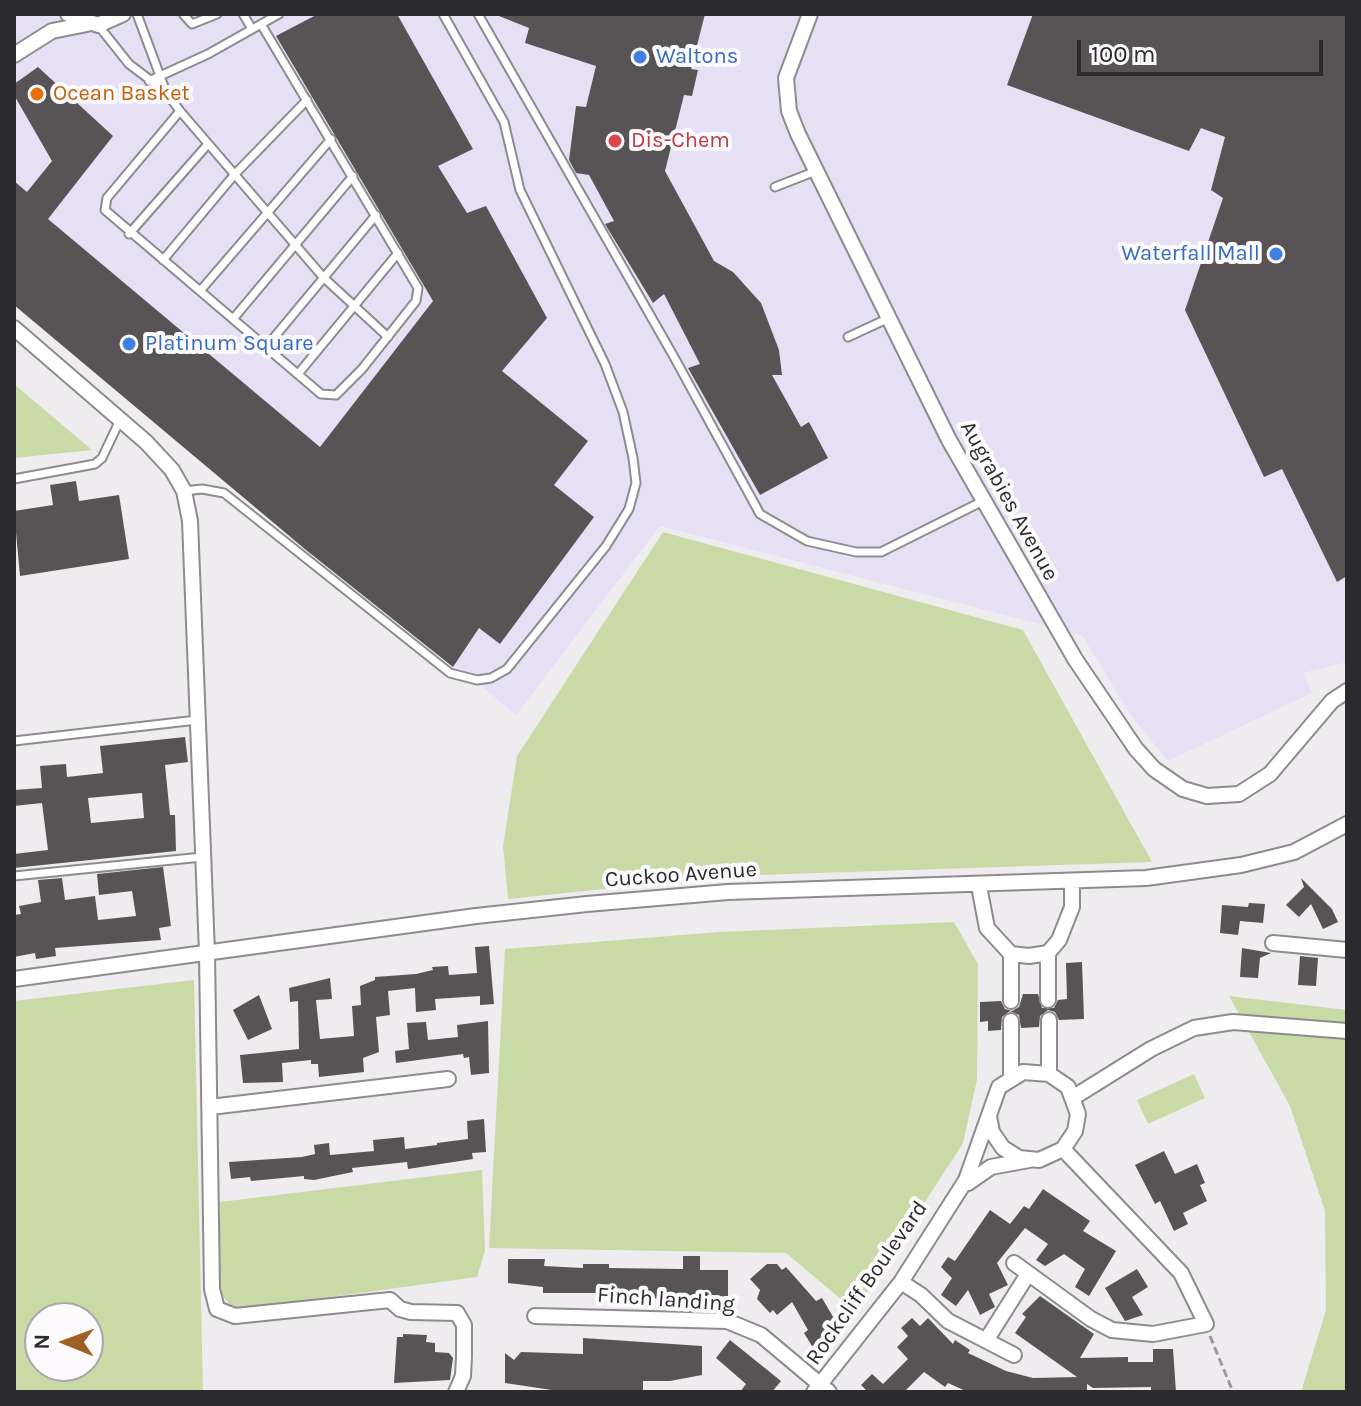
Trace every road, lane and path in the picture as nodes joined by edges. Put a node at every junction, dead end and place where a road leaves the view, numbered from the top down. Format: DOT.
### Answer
graph roads {
  1 [pos="68,14"];
  2 [pos="123,14"];
  3 [pos="137,14"];
  4 [pos="183,14"];
  5 [pos="217,14"];
  6 [pos="243,14"];
  7 [pos="279,14"];
  8 [pos="443,14"];
  9 [pos="478,14"];
  10 [pos="810,14"];
  11 [pos="93,24"];
  12 [pos="261,24"];
  13 [pos="252,29"];
  14 [pos="14,55"];
  15 [pos="160,76"];
  16 [pos="149,81"];
  17 [pos="166,92"];
  18 [pos="307,100"];
  19 [pos="180,111"];
  20 [pos="331,139"];
  21 [pos="208,144"];
  22 [pos="816,171"];
  23 [pos="235,174"];
  24 [pos="353,176"];
  25 [pos="775,187"];
  26 [pos="266,212"];
  27 [pos="376,215"];
  28 [pos="129,234"];
  29 [pos="297,244"];
  30 [pos="398,253"];
  31 [pos="163,260"];
  32 [pos="323,277"];
  33 [pos="200,291"];
  34 [pos="352,307"];
  35 [pos="889,318"];
  36 [pos="233,319"];
  37 [pos="14,328"];
  38 [pos="388,337"];
  39 [pos="848,337"];
  40 [pos="266,347"];
  41 [pos="298,374"];
  42 [pos="121,418"];
  43 [pos="14,479"];
  44 [pos="184,491"];
  45 [pos="983,501"];
  46 [pos="1347,691"];
  47 [pos="197,720"];
  48 [pos="14,741"];
  49 [pos="1347,824"];
  50 [pos="202,857"];
  51 [pos="14,876"];
  52 [pos="1072,882"];
  53 [pos="979,886"];
  54 [pos="1273,943"];
  55 [pos="1347,950"];
  56 [pos="207,953"];
  57 [pos="1048,953"];
  58 [pos="1011,954"];
  59 [pos="14,979"];
  60 [pos="1048,1000"];
  61 [pos="1011,1001"];
  62 [pos="1049,1020"];
  63 [pos="1011,1021"];
  64 [pos="1347,1031"];
  65 [pos="1049,1074"];
  66 [pos="1011,1077"];
  67 [pos="448,1079"];
  68 [pos="1074,1097"];
  69 [pos="210,1107"];
  70 [pos="989,1116"];
  71 [pos="1063,1149"];
  72 [pos="1029,1160"];
  73 [pos="954,1198"];
  74 [pos="1014,1263"];
  75 [pos="1028,1274"];
  76 [pos="901,1282"];
  77 [pos="535,1316"];
  78 [pos="1206,1324"];
  79 [pos="987,1339"];
  80 [pos="1014,1355"];
  81 [pos="822,1389"];
  82 [pos="456,1392"];
  83 [pos="1233,1392"];
  1 -- 11 [label="street"];
  2 -- 11 [label="street"];
  3 -- 15 [label="lane"];
  4 -- 5 [label="lane"];
  6 -- 13 [label="lane"];
  7 -- 12 [label="lane"];
  8 -- 44 [label="lane"];
  9 -- 45 [label="lane"];
  10 -- 22 [label="street, Augrabies Avenue"];
  11 -- 14 [label="street"];
  11 -- 16 [label="lane"];
  12 -- 13 [label="lane"];
  12 -- 18 [label="lane"];
  13 -- 15 [label="lane"];
  15 -- 16 [label="lane"];
  15 -- 17 [label="lane"];
  16 -- 17 [label="lane"];
  17 -- 19 [label="lane"];
  18 -- 20 [label="lane"];
  18 -- 23 [label="lane"];
  19 -- 21 [label="lane"];
  19 -- 28 [label="lane"];
  20 -- 24 [label="lane"];
  20 -- 26 [label="lane"];
  21 -- 23 [label="lane"];
  21 -- 28 [label="lane"];
  22 -- 25 [label="lane"];
  22 -- 35 [label="street, Augrabies Avenue"];
  23 -- 26 [label="lane"];
  23 -- 31 [label="lane"];
  24 -- 27 [label="lane"];
  24 -- 29 [label="lane"];
  26 -- 29 [label="lane"];
  26 -- 33 [label="lane"];
  27 -- 30 [label="lane"];
  27 -- 32 [label="lane"];
  28 -- 31 [label="lane"];
  29 -- 32 [label="lane"];
  29 -- 36 [label="lane"];
  30 -- 34 [label="lane"];
  30 -- 38 [label="lane"];
  31 -- 33 [label="lane"];
  32 -- 34 [label="lane"];
  32 -- 40 [label="lane"];
  33 -- 36 [label="lane"];
  34 -- 38 [label="lane"];
  34 -- 41 [label="lane"];
  35 -- 39 [label="lane"];
  35 -- 45 [label="street, Augrabies Avenue"];
  36 -- 40 [label="lane"];
  37 -- 42 [label="street"];
  38 -- 41 [label="lane"];
  40 -- 41 [label="lane"];
  42 -- 43 [label="lane"];
  42 -- 44 [label="street"];
  44 -- 47 [label="street"];
  45 -- 46 [label="street, Augrabies Avenue"];
  47 -- 48 [label="lane"];
  47 -- 50 [label="street"];
  49 -- 52 [label="street, Cuckoo Avenue"];
  50 -- 51 [label="lane"];
  50 -- 56 [label="street"];
  52 -- 53 [label="street, Cuckoo Avenue"];
  52 -- 57 [label="street"];
  53 -- 56 [label="street, Cuckoo Avenue"];
  53 -- 58 [label="street"];
  54 -- 55 [label="street"];
  56 -- 59 [label="street, Cuckoo Avenue"];
  56 -- 69 [label="street"];
  57 -- 58 [label="street"];
  57 -- 60 [label="street"];
  58 -- 61 [label="street"];
  62 -- 65 [label="street"];
  63 -- 66 [label="street"];
  64 -- 68 [label="street"];
  65 -- 66 [label="street"];
  65 -- 68 [label="street"];
  66 -- 70 [label="street"];
  67 -- 69 [label="street"];
  68 -- 71 [label="street"];
  69 -- 82 [label="street"];
  70 -- 72 [label="street"];
  70 -- 73 [label="street"];
  71 -- 72 [label="street"];
  71 -- 78 [label="street"];
  72 -- 73 [label="street"];
  73 -- 76 [label="street, Rockcliff Boulevard"];
  74 -- 75 [label="street"];
  75 -- 78 [label="street"];
  75 -- 79 [label="street"];
  76 -- 79 [label="street"];
  76 -- 81 [label="street, Rockcliff Boulevard"];
  77 -- 81 [label="street, Finch landing"];
  78 -- 83 [label="path"];
  79 -- 80 [label="street"];
}
